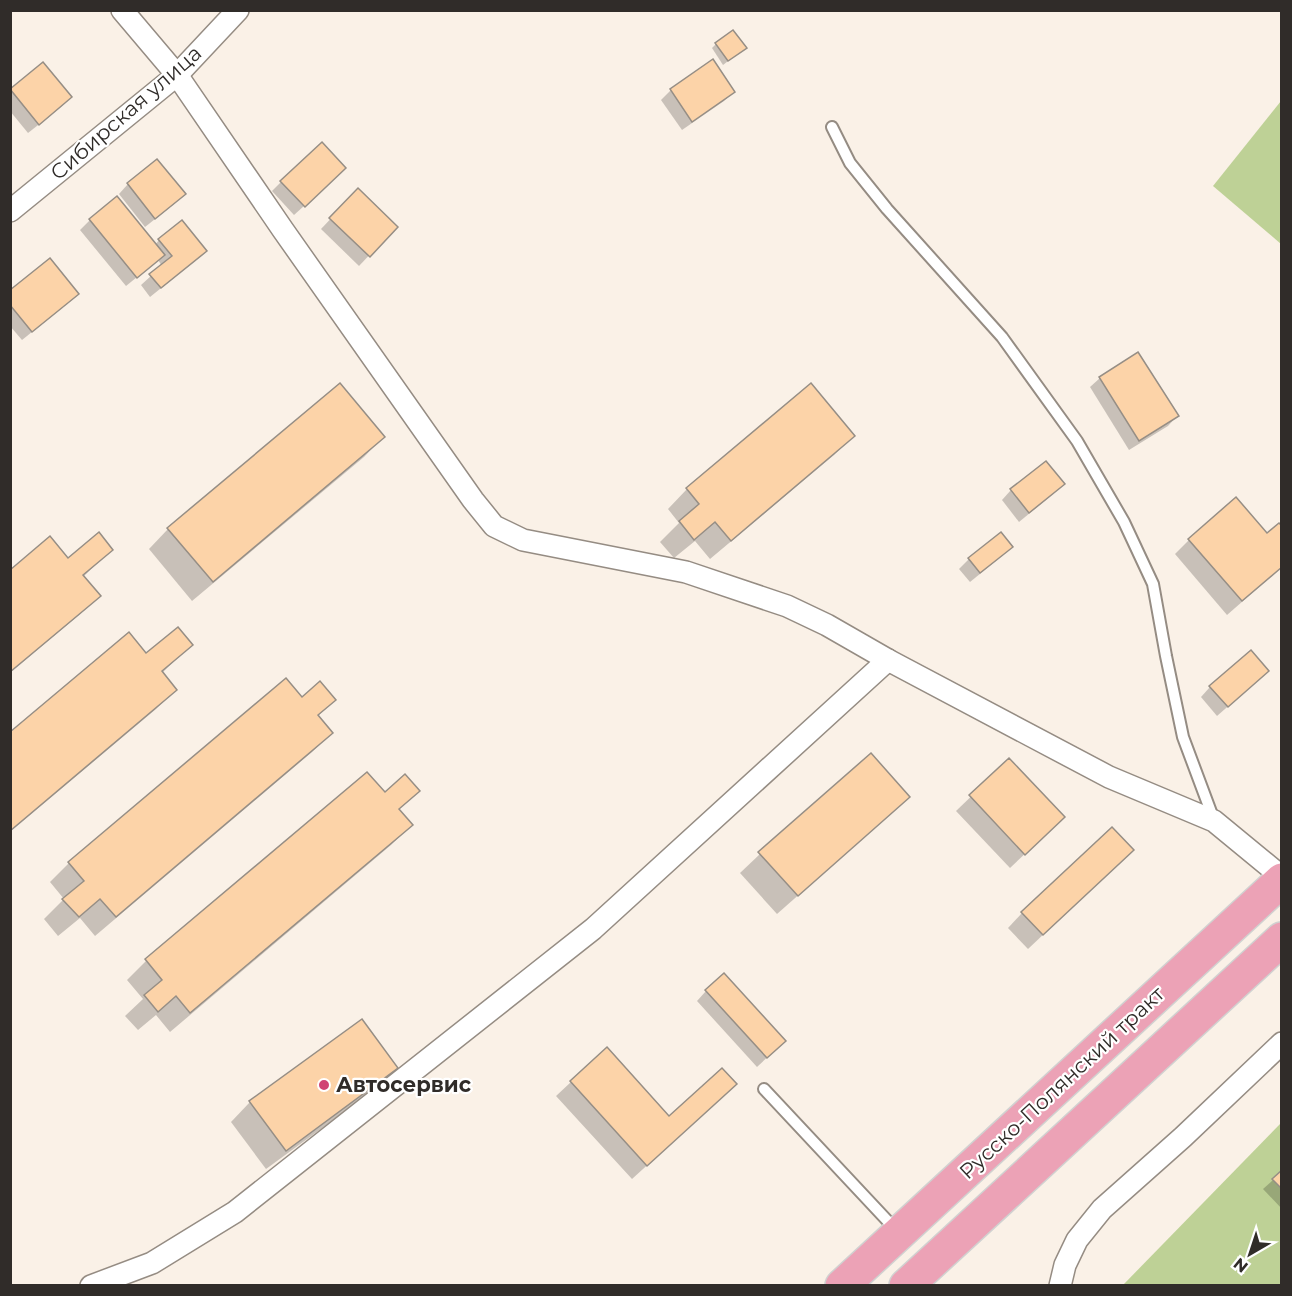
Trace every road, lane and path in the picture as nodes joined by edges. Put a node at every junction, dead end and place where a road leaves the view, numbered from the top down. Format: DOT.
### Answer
graph roads {
  1 [pos="122,10"];
  2 [pos="238,10"];
  3 [pos="177,75"];
  4 [pos="832,127"];
  5 [pos="10,211"];
  6 [pos="888,660"];
  7 [pos="1214,821"];
  8 [pos="1281,879"];
  9 [pos="1281,939"];
  10 [pos="1281,1043"];
  11 [pos="764,1089"];
  12 [pos="900,1234"];
  13 [pos="91,1286"];
  14 [pos="842,1286"];
  15 [pos="906,1286"];
  16 [pos="1060,1286"];
  1 -- 3 [label="street"];
  2 -- 3 [label="street, Сибирская улица"];
  3 -- 5 [label="street, Сибирская улица"];
  3 -- 6 [label="street"];
  4 -- 7 [label="lane"];
  6 -- 7 [label="street"];
  6 -- 13 [label="street"];
  7 -- 8 [label="street"];
  8 -- 12 [label="main road, Русско-Полянский тракт"];
  9 -- 15 [label="main road, Русско-Полянский тракт"];
  10 -- 16 [label="street"];
  11 -- 12 [label="lane"];
  12 -- 14 [label="main road, Русско-Полянский тракт"];
}
